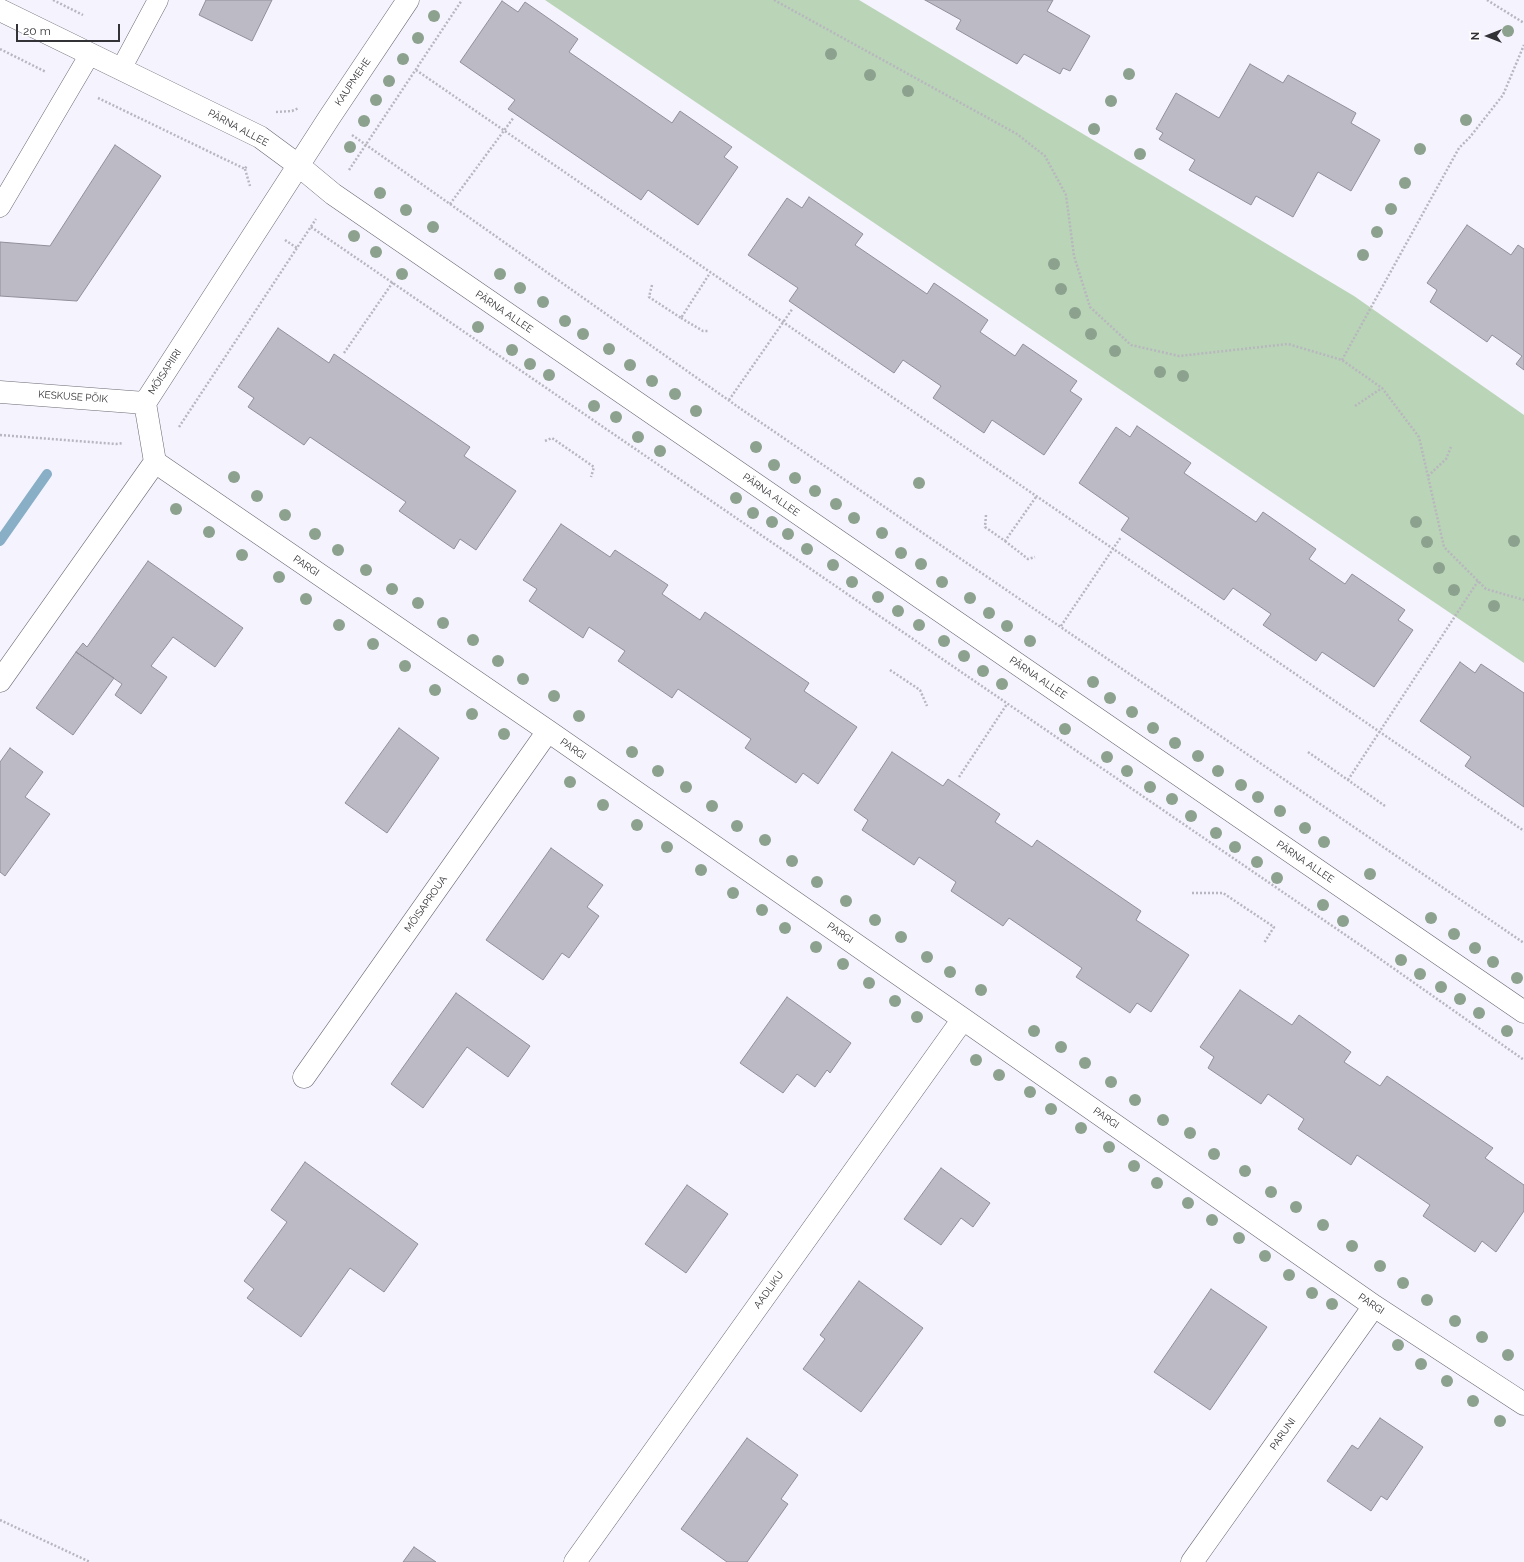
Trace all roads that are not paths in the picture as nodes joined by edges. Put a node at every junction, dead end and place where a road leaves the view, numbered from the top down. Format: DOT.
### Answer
graph roads {
  1 [pos="158,0"];
  2 [pos="408,0"];
  3 [pos="0,10"];
  4 [pos="90,54"];
  5 [pos="121,69"];
  6 [pos="298,165"];
  7 [pos="0,207"];
  8 [pos="0,392"];
  9 [pos="145,402"];
  10 [pos="155,462"];
  11 [pos="0,682"];
  12 [pos="548,731"];
  13 [pos="1524,1012"];
  14 [pos="963,1019"];
  15 [pos="304,1077"];
  16 [pos="1374,1306"];
  17 [pos="1524,1404"];
  18 [pos="575,1562"];
  19 [pos="1192,1562"];
  1 -- 5 [label="lane"];
  2 -- 6 [label="street, KAUPMEHE"];
  3 -- 4 [label="street, PÄRNA ALLEE"];
  4 -- 5 [label="street, PÄRNA ALLEE"];
  4 -- 7 [label="lane"];
  5 -- 6 [label="street, PÄRNA ALLEE"];
  6 -- 9 [label="street, MÕISAPIIRI"];
  6 -- 13 [label="street, PÄRNA ALLEE"];
  8 -- 9 [label="street, KESKUSE PÕIK"];
  9 -- 10 [label="street, MÕISAPIIRI"];
  10 -- 11 [label="street"];
  10 -- 12 [label="street, PARGI"];
  12 -- 14 [label="street, PARGI"];
  12 -- 15 [label="street, MÕISAPROUA"];
  14 -- 16 [label="street, PARGI"];
  14 -- 18 [label="street, AADLIKU"];
  16 -- 17 [label="street, PARGI"];
  16 -- 19 [label="street, PARUNI"];
}
